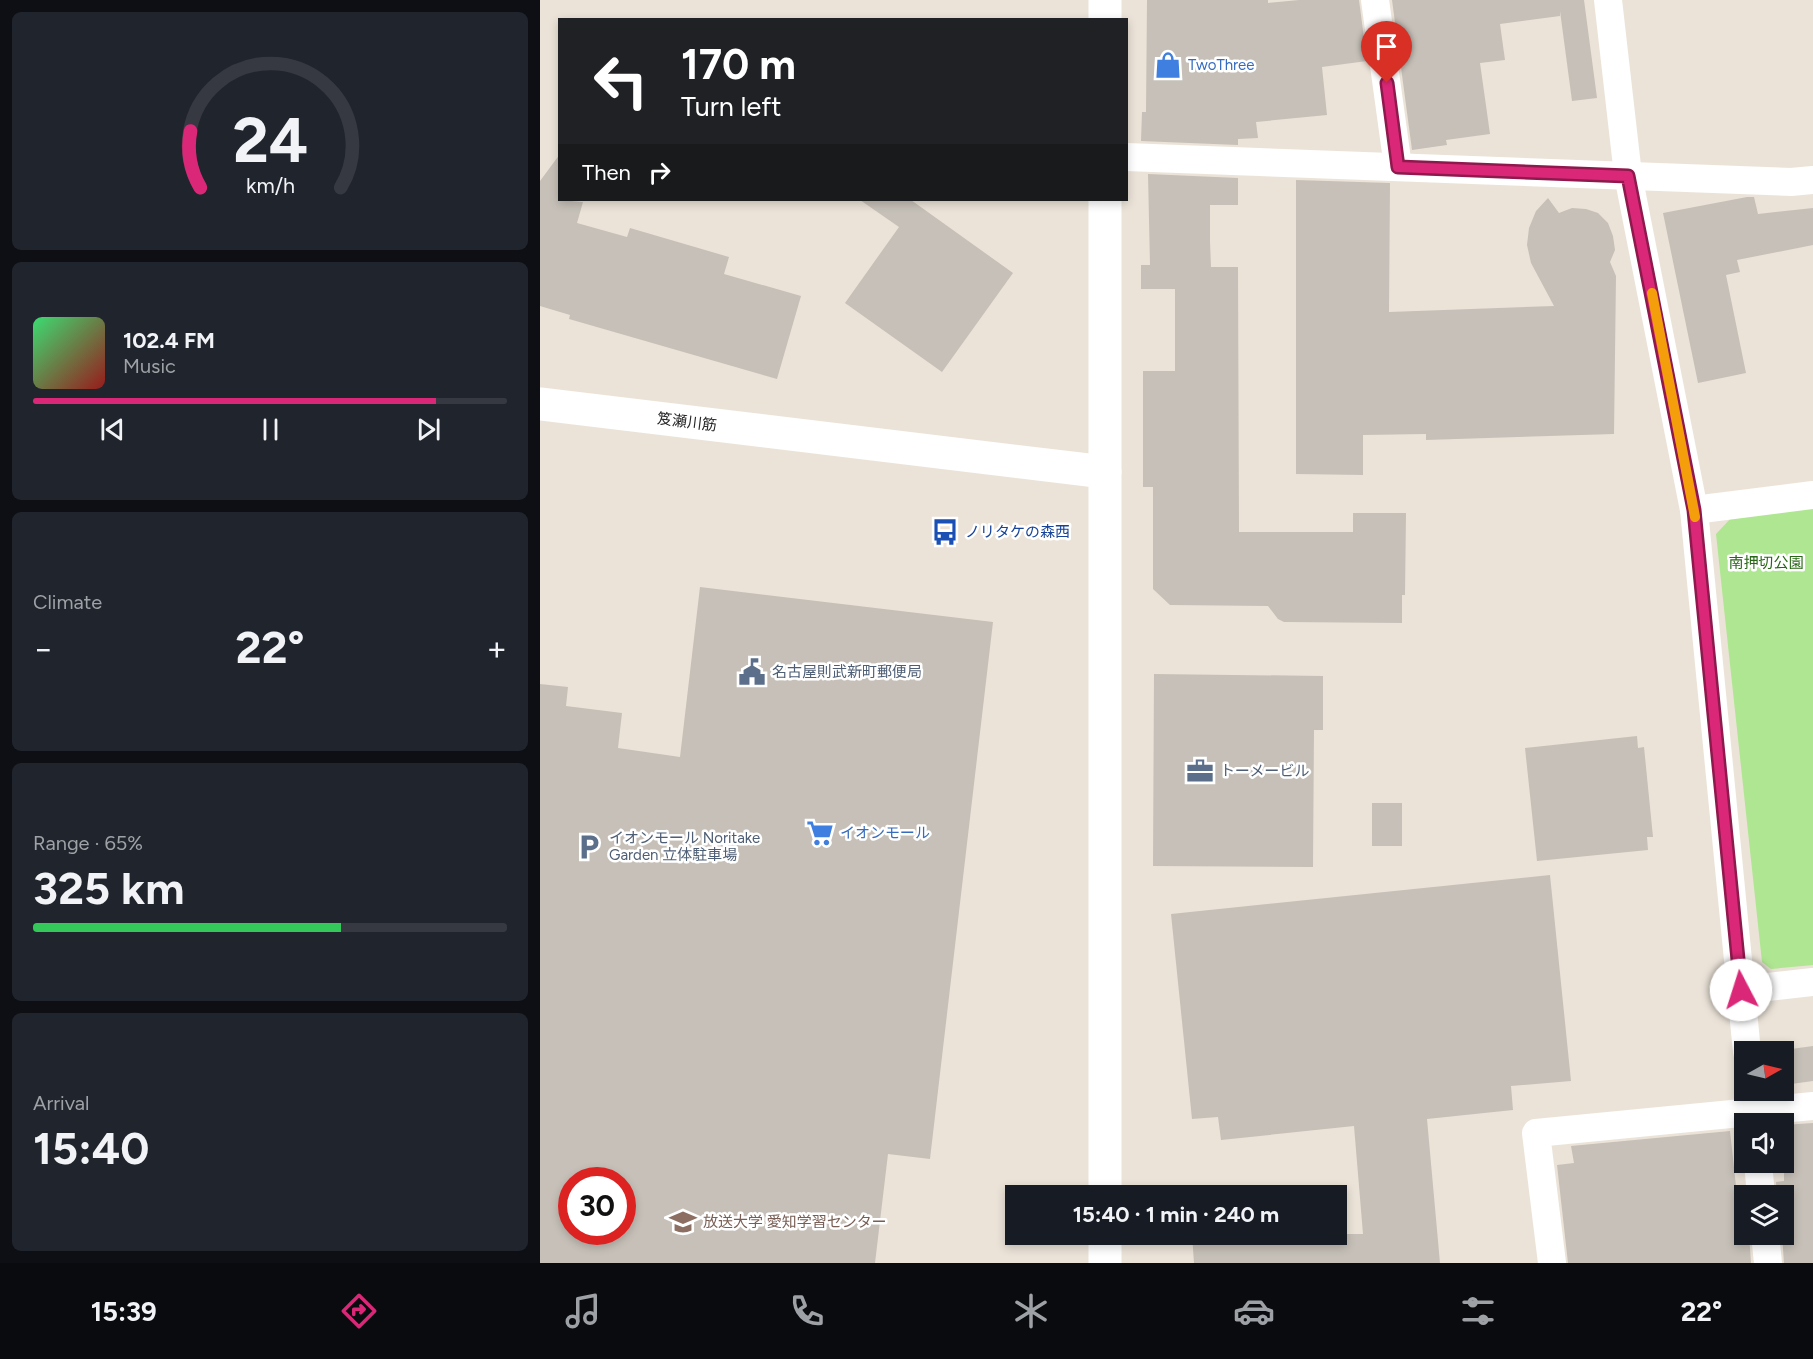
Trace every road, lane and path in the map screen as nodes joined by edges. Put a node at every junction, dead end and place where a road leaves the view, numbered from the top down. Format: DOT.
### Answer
graph roads {
  1 [pos="1105,0"];
  2 [pos="1375,0"];
  3 [pos="1608,0"];
  4 [pos="1105,18"];
  5 [pos="1128,157"];
  6 [pos="1398,167"];
  7 [pos="1628,176"];
  8 [pos="1813,180"];
  9 [pos="1105,201"];
  10 [pos="540,404"];
  11 [pos="1105,472"];
  12 [pos="1813,495"];
  13 [pos="1694,510"];
  14 [pos="1813,982"];
  15 [pos="1741,990"];
  16 [pos="1746,1041"];
  17 [pos="1813,1106"];
  18 [pos="1752,1109"];
  19 [pos="1105,1185"];
  20 [pos="1105,1245"];
  21 [pos="1766,1245"];
  22 [pos="1105,1263"];
  23 [pos="1552,1263"];
  24 [pos="1768,1263"];
  1 -- 4 [label="street"];
  2 -- 6 [label="street"];
  3 -- 7 [label="street"];
  5 -- 6 [label="street"];
  6 -- 7 [label="street"];
  7 -- 8 [label="street"];
  7 -- 13 [label="street"];
  9 -- 11 [label="street"];
  10 -- 11 [label="street, 笈瀬川筋"];
  11 -- 19 [label="street"];
  12 -- 13 [label="street"];
  13 -- 15 [label="street"];
  14 -- 15 [label="street"];
  15 -- 16 [label="street"];
  17 -- 18 [label="street"];
  18 -- 23 [label="street"];
  20 -- 22 [label="street"];
  21 -- 24 [label="street"];
}
